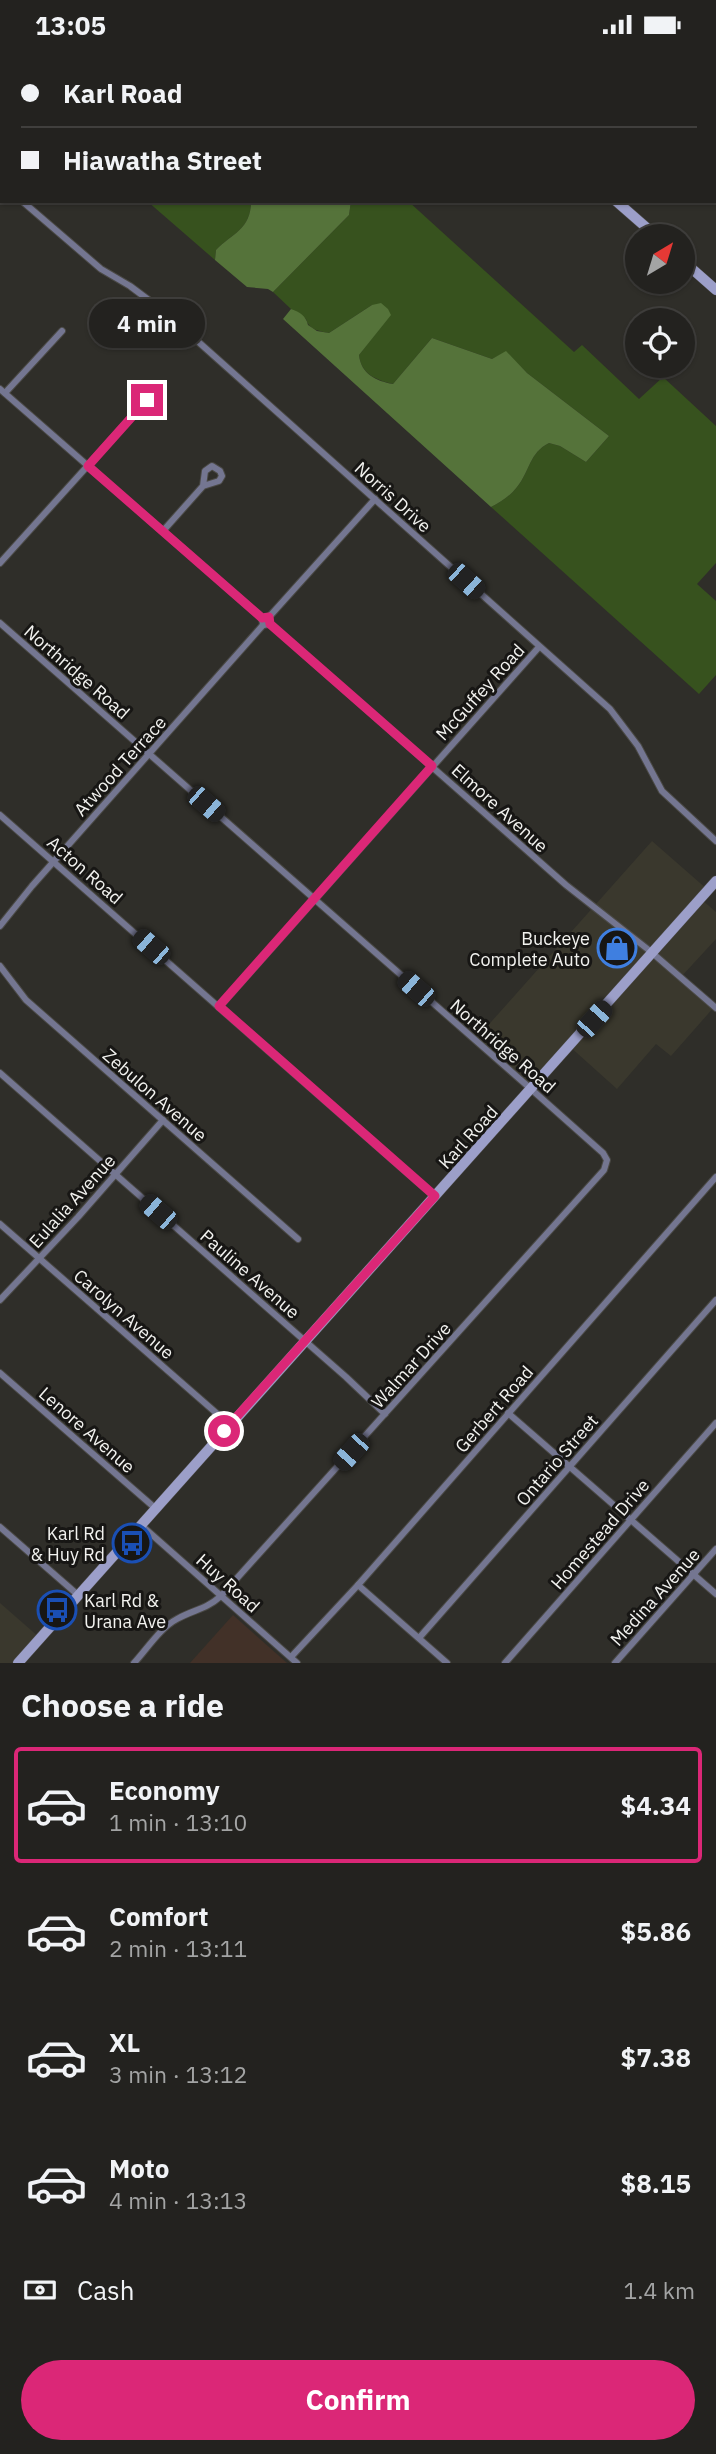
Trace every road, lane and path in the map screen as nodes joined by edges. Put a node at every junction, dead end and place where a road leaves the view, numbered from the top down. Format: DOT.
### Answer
graph roads {
  1 [pos="24,203"];
  2 [pos="618,203"];
  3 [pos="642,224"];
  4 [pos="695,271"];
  5 [pos="716,289"];
  6 [pos="62,331"];
  7 [pos="2,391"];
  8 [pos="147,400"];
  9 [pos="88,466"];
  10 [pos="204,486"];
  11 [pos="375,499"];
  12 [pos="163,531"];
  13 [pos="0,563"];
  14 [pos="266,621"];
  15 [pos="0,623"];
  16 [pos="539,647"];
  17 [pos="149,754"];
  18 [pos="432,766"];
  19 [pos="0,815"];
  20 [pos="716,841"];
  21 [pos="53,862"];
  22 [pos="716,881"];
  23 [pos="314,899"];
  24 [pos="0,926"];
  25 [pos="652,953"];
  26 [pos="0,966"];
  27 [pos="219,1006"];
  28 [pos="716,1008"];
  29 [pos="0,1073"];
  30 [pos="531,1089"];
  31 [pos="163,1120"];
  32 [pos="607,1160"];
  33 [pos="116,1175"];
  34 [pos="716,1177"];
  35 [pos="435,1196"];
  36 [pos="0,1223"];
  37 [pos="299,1239"];
  38 [pos="40,1258"];
  39 [pos="0,1300"];
  40 [pos="716,1300"];
  41 [pos="305,1342"];
  42 [pos="0,1373"];
  43 [pos="508,1413"];
  44 [pos="385,1414"];
  45 [pos="716,1423"];
  46 [pos="230,1425"];
  47 [pos="569,1467"];
  48 [pos="155,1508"];
  49 [pos="630,1520"];
  50 [pos="141,1525"];
  51 [pos="0,1527"];
  52 [pos="716,1549"];
  53 [pos="694,1574"];
  54 [pos="358,1585"];
  55 [pos="716,1594"];
  56 [pos="78,1595"];
  57 [pos="221,1596"];
  58 [pos="419,1638"];
  59 [pos="290,1657"];
  60 [pos="18,1663"];
  61 [pos="135,1663"];
  62 [pos="297,1663"];
  63 [pos="447,1663"];
  64 [pos="505,1663"];
  65 [pos="615,1663"];
  1 -- 11 [label="street, Norris Drive"];
  2 -- 3 [label="main road"];
  4 -- 5 [label="main road"];
  6 -- 7 [label="street"];
  7 -- 9 [label="street, Elmore Avenue"];
  8 -- 9 [label="street"];
  9 -- 12 [label="street, Elmore Avenue"];
  9 -- 13 [label="street"];
  10 -- 12 [label="street"];
  11 -- 14 [label="street, Atwood Terrace"];
  11 -- 16 [label="street, Norris Drive"];
  12 -- 14 [label="street, Elmore Avenue"];
  14 -- 17 [label="street, Atwood Terrace"];
  14 -- 18 [label="street, Elmore Avenue"];
  15 -- 17 [label="street, Northridge Road"];
  16 -- 18 [label="street, McGuffey Road"];
  16 -- 20 [label="street, Norris Drive"];
  17 -- 21 [label="street, Atwood Terrace"];
  17 -- 23 [label="street, Northridge Road"];
  18 -- 23 [label="street, McGuffey Road"];
  18 -- 25 [label="street, Elmore Avenue"];
  19 -- 21 [label="street, Acton Road"];
  21 -- 24 [label="street, Atwood Terrace"];
  21 -- 27 [label="street, Acton Road"];
  22 -- 25 [label="main road, Karl Road"];
  23 -- 27 [label="street, McGuffey Road"];
  23 -- 30 [label="street, Northridge Road"];
  25 -- 28 [label="street, Elmore Avenue"];
  25 -- 30 [label="main road, Karl Road"];
  26 -- 31 [label="street, Zebulon Avenue"];
  27 -- 35 [label="street, Acton Road"];
  29 -- 33 [label="street, Pauline Avenue"];
  30 -- 32 [label="street, Northridge Road"];
  30 -- 35 [label="main road, Karl Road"];
  31 -- 33 [label="street, Eulalia Avenue"];
  31 -- 37 [label="street, Zebulon Avenue"];
  32 -- 44 [label="street, Walmar Drive"];
  33 -- 38 [label="street, Eulalia Avenue"];
  33 -- 41 [label="street, Pauline Avenue"];
  34 -- 43 [label="street, Gerbert Road"];
  35 -- 41 [label="main road, Karl Road"];
  36 -- 38 [label="street, Carolyn Avenue"];
  38 -- 39 [label="street, Eulalia Avenue"];
  38 -- 46 [label="street, Carolyn Avenue"];
  40 -- 47 [label="street, Ontario Street"];
  41 -- 44 [label="street, Pauline Avenue"];
  41 -- 46 [label="main road, Karl Road"];
  42 -- 48 [label="street, Lenore Avenue"];
  43 -- 47 [label="street"];
  43 -- 54 [label="street, Gerbert Road"];
  44 -- 57 [label="street, Walmar Drive"];
  45 -- 49 [label="street, Homestead Drive"];
  46 -- 48 [label="main road, Karl Road"];
  47 -- 49 [label="street"];
  47 -- 58 [label="street, Ontario Street"];
  48 -- 50 [label="main road, Karl Road"];
  49 -- 53 [label="street"];
  49 -- 64 [label="street, Homestead Drive"];
  50 -- 56 [label="main road, Karl Road"];
  50 -- 57 [label="street, Huy Road"];
  51 -- 56 [label="street"];
  52 -- 53 [label="street, Medina Avenue"];
  53 -- 55 [label="street"];
  53 -- 65 [label="street, Medina Avenue"];
  54 -- 58 [label="street"];
  54 -- 59 [label="street, Gerbert Road"];
  56 -- 60 [label="main road, Karl Road"];
  57 -- 59 [label="street, Huy Road"];
  57 -- 61 [label="street, Walmar Drive"];
  58 -- 63 [label="street"];
  59 -- 62 [label="street, Huy Road"];
}
